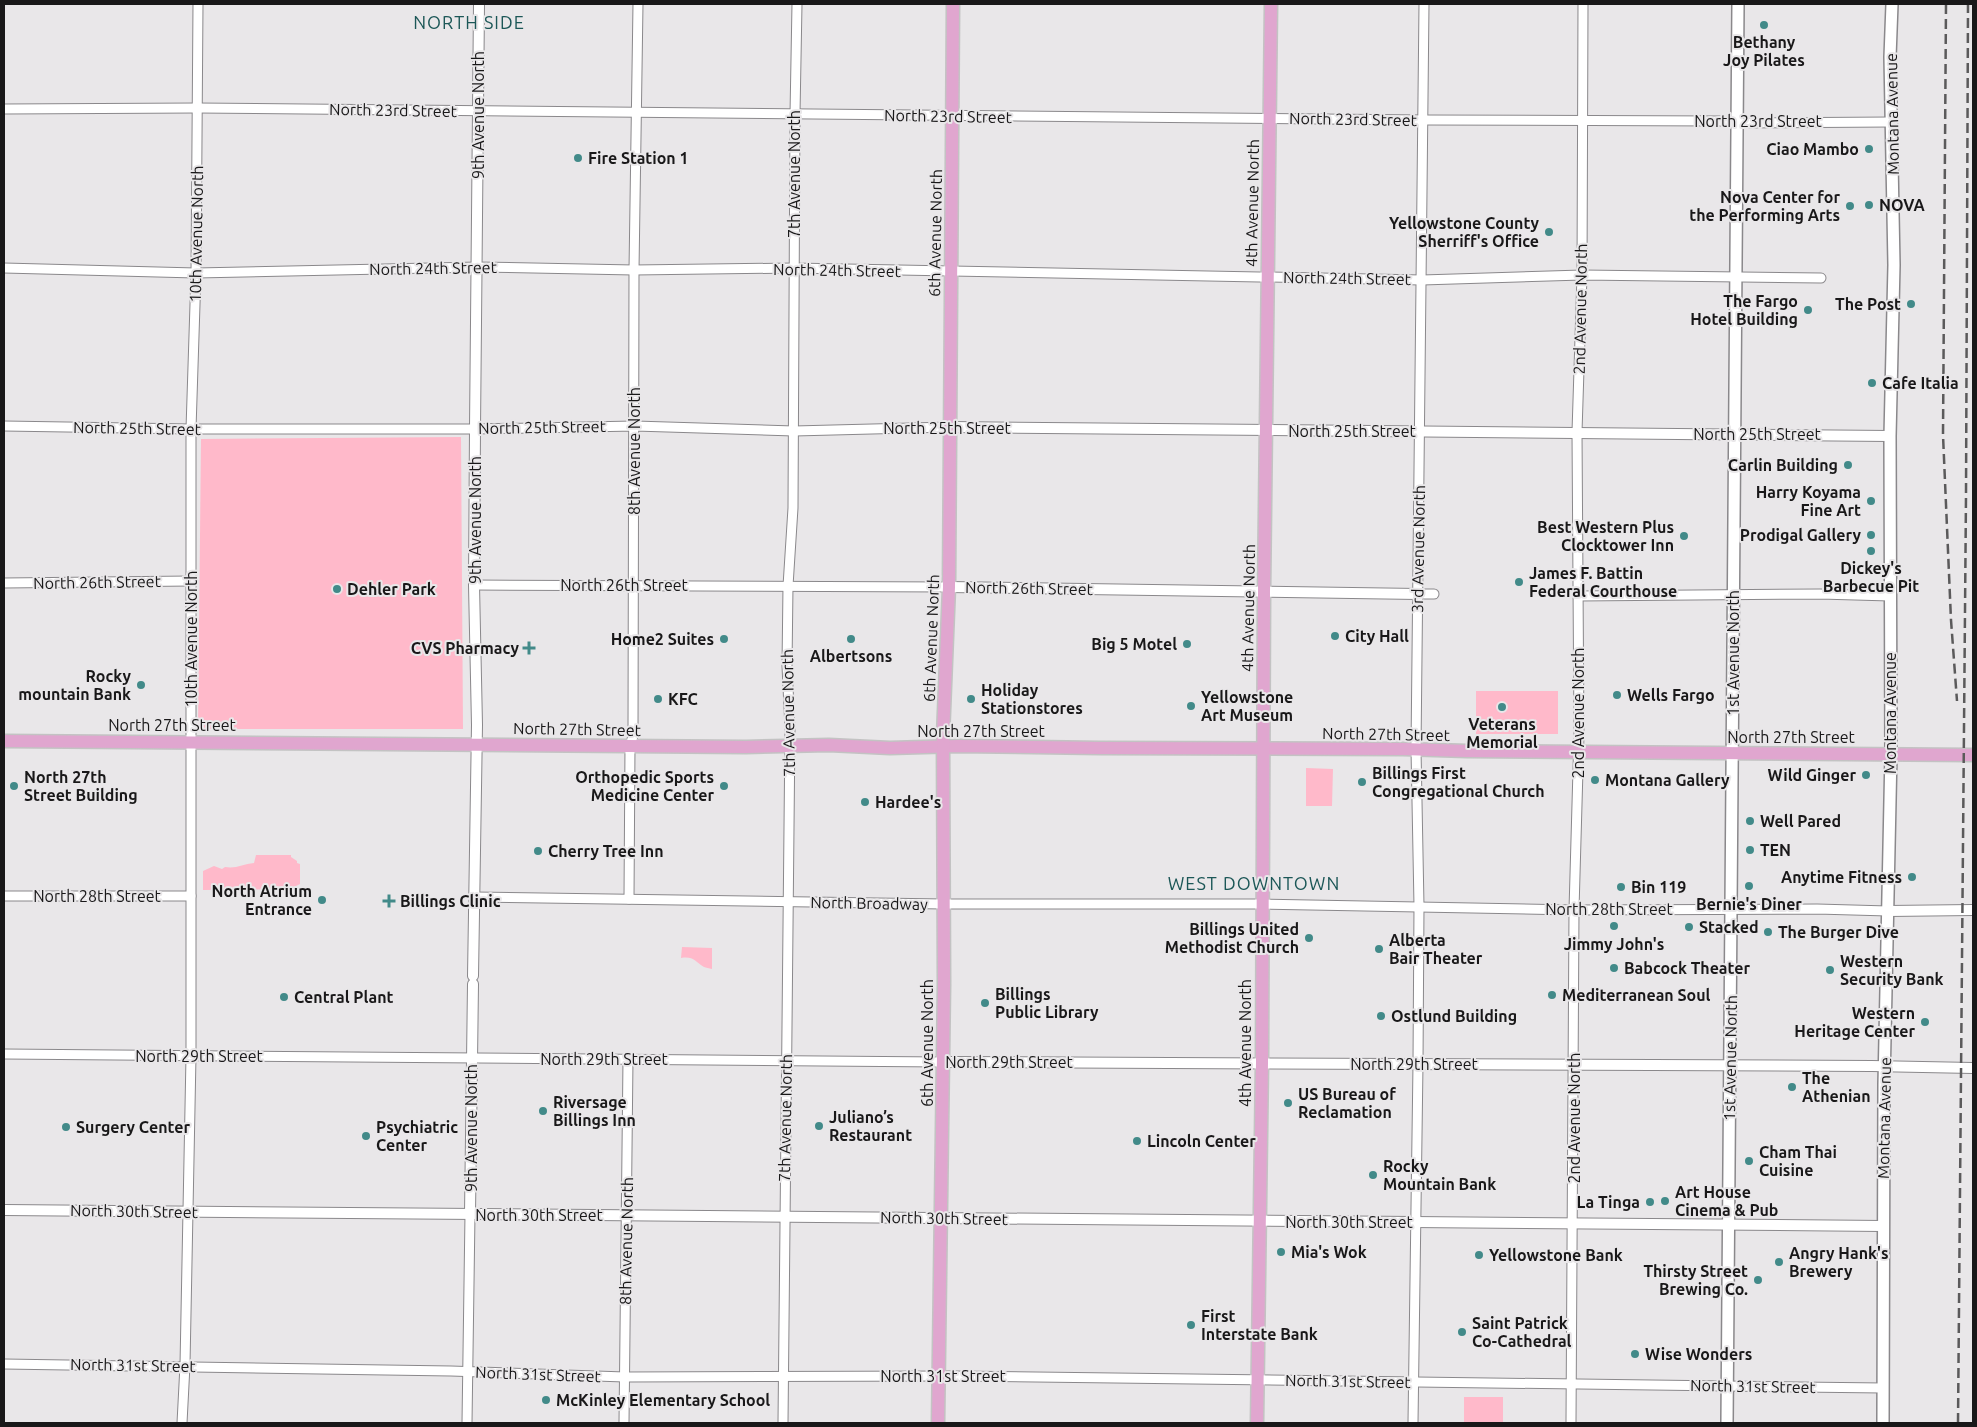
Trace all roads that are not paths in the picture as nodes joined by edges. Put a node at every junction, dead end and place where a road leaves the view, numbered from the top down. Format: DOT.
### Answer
graph roads {
  1 [pos="198,4"];
  2 [pos="479,4"];
  3 [pos="638,4"];
  4 [pos="797,4"];
  5 [pos="953,4"];
  6 [pos="1271,4"];
  7 [pos="1424,4"];
  8 [pos="1583,4"];
  9 [pos="1738,4"];
  10 [pos="1892,4"];
  11 [pos="196,108"];
  12 [pos="4,109"];
  13 [pos="478,111"];
  14 [pos="638,113"];
  15 [pos="794,114"];
  16 [pos="953,116"];
  17 [pos="1270,119"];
  18 [pos="1424,120"];
  19 [pos="1582,121"];
  20 [pos="1892,122"];
  21 [pos="1737,123"];
  22 [pos="478,266"];
  23 [pos="4,268"];
  24 [pos="794,268"];
  25 [pos="634,270"];
  26 [pos="950,272"];
  27 [pos="196,273"];
  28 [pos="1582,275"];
  29 [pos="1267,277"];
  30 [pos="1737,277"];
  31 [pos="1821,278"];
  32 [pos="1422,280"];
  33 [pos="4,426"];
  34 [pos="635,426"];
  35 [pos="950,427"];
  36 [pos="190,429"];
  37 [pos="475,429"];
  38 [pos="794,430"];
  39 [pos="1266,431"];
  40 [pos="1420,431"];
  41 [pos="1577,432"];
  42 [pos="1735,434"];
  43 [pos="1890,436"];
  44 [pos="191,581"];
  45 [pos="4,583"];
  46 [pos="474,585"];
  47 [pos="634,585"];
  48 [pos="788,586"];
  49 [pos="949,587"];
  50 [pos="1264,592"];
  51 [pos="1418,594"];
  52 [pos="1434,594"];
  53 [pos="1733,595"];
  54 [pos="1578,596"];
  55 [pos="1890,596"];
  56 [pos="4,741"];
  57 [pos="190,742"];
  58 [pos="476,744"];
  59 [pos="789,745"];
  60 [pos="630,746"];
  61 [pos="944,746"];
  62 [pos="1264,748"];
  63 [pos="1416,749"];
  64 [pos="1578,752"];
  65 [pos="1732,752"];
  66 [pos="1891,753"];
  67 [pos="1973,755"];
  68 [pos="4,896"];
  69 [pos="191,896"];
  70 [pos="475,897"];
  71 [pos="629,899"];
  72 [pos="787,902"];
  73 [pos="944,904"];
  74 [pos="1262,904"];
  75 [pos="1419,906"];
  76 [pos="1731,909"];
  77 [pos="1574,910"];
  78 [pos="1973,910"];
  79 [pos="1888,911"];
  80 [pos="4,1054"];
  81 [pos="191,1056"];
  82 [pos="471,1058"];
  83 [pos="628,1059"];
  84 [pos="786,1060"];
  85 [pos="943,1062"];
  86 [pos="1262,1063"];
  87 [pos="1418,1064"];
  88 [pos="1574,1064"];
  89 [pos="1730,1065"];
  90 [pos="1885,1066"];
  91 [pos="1973,1068"];
  92 [pos="4,1210"];
  93 [pos="187,1212"];
  94 [pos="470,1214"];
  95 [pos="626,1216"];
  96 [pos="784,1217"];
  97 [pos="941,1218"];
  98 [pos="1259,1221"];
  99 [pos="1416,1222"];
  100 [pos="1573,1224"];
  101 [pos="1729,1226"];
  102 [pos="1883,1226"];
  103 [pos="4,1364"];
  104 [pos="185,1366"];
  105 [pos="468,1371"];
  106 [pos="939,1376"];
  107 [pos="625,1377"];
  108 [pos="782,1377"];
  109 [pos="1258,1380"];
  110 [pos="1412,1382"];
  111 [pos="1571,1384"];
  112 [pos="1727,1386"];
  113 [pos="1883,1388"];
  114 [pos="182,1423"];
  115 [pos="467,1423"];
  116 [pos="624,1423"];
  117 [pos="783,1423"];
  118 [pos="938,1423"];
  119 [pos="1257,1423"];
  120 [pos="1412,1423"];
  121 [pos="1571,1423"];
  122 [pos="1727,1423"];
  123 [pos="1883,1423"];
  1 -- 11 [label="street, 10th Avenue North"];
  2 -- 13 [label="street, 9th Avenue North"];
  3 -- 14 [label="street, 8th Avenue North"];
  4 -- 15 [label="street, 7th Avenue North"];
  5 -- 16 [label="main road, 6th Avenue North"];
  6 -- 17 [label="main road, 4th Avenue North"];
  7 -- 18 [label="street, 3rd Avenue North"];
  8 -- 19 [label="street, 2nd Avenue North"];
  9 -- 21 [label="main road, 1st Avenue North"];
  10 -- 20 [label="main road, Montana Avenue"];
  11 -- 12 [label="street, North 23rd Street"];
  11 -- 13 [label="street, North 23rd Street"];
  11 -- 27 [label="street, 10th Avenue North"];
  13 -- 14 [label="street, North 23rd Street"];
  13 -- 22 [label="street, 9th Avenue North"];
  14 -- 15 [label="street, North 23rd Street"];
  14 -- 25 [label="street, 8th Avenue North"];
  15 -- 16 [label="street, North 23rd Street"];
  15 -- 24 [label="street, 7th Avenue North"];
  16 -- 17 [label="street, North 23rd Street"];
  16 -- 26 [label="main road, 6th Avenue North"];
  17 -- 18 [label="street, North 23rd Street"];
  17 -- 29 [label="main road, 4th Avenue North"];
  18 -- 19 [label="street, North 23rd Street"];
  18 -- 32 [label="street, 3rd Avenue North"];
  19 -- 21 [label="street, North 23rd Street"];
  19 -- 28 [label="street, 2nd Avenue North"];
  20 -- 21 [label="street, North 23rd Street"];
  20 -- 43 [label="main road, Montana Avenue"];
  21 -- 30 [label="main road, 1st Avenue North"];
  22 -- 25 [label="street, North 24th Street"];
  22 -- 27 [label="street, North 24th Street"];
  22 -- 37 [label="street, 9th Avenue North"];
  23 -- 27 [label="street, North 24th Street"];
  24 -- 25 [label="street, North 24th Street"];
  24 -- 26 [label="street, North 24th Street"];
  24 -- 38 [label="street, 7th Avenue North"];
  25 -- 34 [label="street, 8th Avenue North"];
  26 -- 29 [label="street, North 24th Street"];
  26 -- 35 [label="main road, 6th Avenue North"];
  27 -- 36 [label="street, 10th Avenue North"];
  28 -- 30 [label="street, North 24th Street"];
  28 -- 32 [label="street, North 24th Street"];
  28 -- 41 [label="street, 2nd Avenue North"];
  29 -- 32 [label="street, North 24th Street"];
  29 -- 39 [label="main road, 4th Avenue North"];
  30 -- 31 [label="street, North 24th Street"];
  30 -- 42 [label="main road, 1st Avenue North"];
  32 -- 40 [label="street, 3rd Avenue North"];
  33 -- 36 [label="street, North 25th Street"];
  34 -- 37 [label="street, North 25th Street"];
  34 -- 38 [label="street, North 25th Street"];
  34 -- 47 [label="street, 8th Avenue North"];
  35 -- 38 [label="street, North 25th Street"];
  35 -- 39 [label="street, North 25th Street"];
  35 -- 49 [label="main road, 6th Avenue North"];
  36 -- 37 [label="street, North 25th Street"];
  36 -- 44 [label="street, 10th Avenue North"];
  37 -- 46 [label="street, 9th Avenue North"];
  38 -- 48 [label="street, 7th Avenue North"];
  39 -- 40 [label="street, North 25th Street"];
  39 -- 50 [label="main road, 4th Avenue North"];
  40 -- 41 [label="street, North 25th Street"];
  40 -- 51 [label="street, 3rd Avenue North"];
  41 -- 42 [label="street, North 25th Street"];
  41 -- 54 [label="street, 2nd Avenue North"];
  42 -- 43 [label="street, North 25th Street"];
  42 -- 53 [label="main road, 1st Avenue North"];
  43 -- 55 [label="main road, Montana Avenue"];
  44 -- 45 [label="street, North 26th Street"];
  44 -- 57 [label="street, 10th Avenue North"];
  46 -- 47 [label="street, North 26th Street"];
  46 -- 58 [label="street, 9th Avenue North"];
  47 -- 48 [label="street, North 26th Street"];
  47 -- 60 [label="street, 8th Avenue North"];
  48 -- 49 [label="street, North 26th Street"];
  48 -- 59 [label="street, 7th Avenue North"];
  49 -- 50 [label="street, North 26th Street"];
  49 -- 61 [label="main road, 6th Avenue North"];
  50 -- 51 [label="street, North 26th Street"];
  50 -- 62 [label="main road, 4th Avenue North"];
  51 -- 52 [label="street, North 26th Street"];
  51 -- 63 [label="street, 3rd Avenue North"];
  53 -- 54 [label="street"];
  53 -- 55 [label="street"];
  53 -- 65 [label="main road, 1st Avenue North"];
  54 -- 64 [label="street, 2nd Avenue North"];
  55 -- 66 [label="main road, Montana Avenue"];
  56 -- 57 [label="main road, North 27th Street"];
  57 -- 58 [label="main road, North 27th Street"];
  57 -- 69 [label="street, 10th Avenue North"];
  58 -- 60 [label="main road, North 27th Street"];
  58 -- 70 [label="street, 9th Avenue North"];
  59 -- 60 [label="main road, North 27th Street"];
  59 -- 61 [label="main road, North 27th Street"];
  59 -- 72 [label="street, 7th Avenue North"];
  60 -- 71 [label="street, 8th Avenue North"];
  61 -- 62 [label="main road, North 27th Street"];
  61 -- 73 [label="main road, 6th Avenue North"];
  62 -- 63 [label="main road, North 27th Street"];
  62 -- 74 [label="main road, 4th Avenue North"];
  63 -- 64 [label="main road, North 27th Street"];
  63 -- 75 [label="street, 3rd Avenue North"];
  64 -- 65 [label="main road, North 27th Street"];
  64 -- 77 [label="street, 2nd Avenue North"];
  65 -- 66 [label="main road, North 27th Street"];
  65 -- 76 [label="main road, 1st Avenue North"];
  66 -- 67 [label="main road, North 27th Street"];
  66 -- 79 [label="main road, Montana Avenue"];
  68 -- 69 [label="street, North 28th Street"];
  69 -- 81 [label="street, 10th Avenue North"];
  70 -- 71 [label="street, North Broadway"];
  70 -- 82 [label="street, 9th Avenue North"];
  71 -- 72 [label="street, North Broadway"];
  72 -- 73 [label="street, North Broadway"];
  72 -- 84 [label="street, 7th Avenue North"];
  73 -- 74 [label="street, North Broadway"];
  73 -- 85 [label="main road, 6th Avenue North"];
  74 -- 75 [label="street, North 28th Street"];
  74 -- 86 [label="main road, 4th Avenue North"];
  75 -- 77 [label="street, North 28th Street"];
  75 -- 87 [label="street, 3rd Avenue North"];
  76 -- 77 [label="street, North 28th Street"];
  76 -- 79 [label="street, North 28th Street"];
  76 -- 89 [label="main road, 1st Avenue North"];
  77 -- 88 [label="street, 2nd Avenue North"];
  78 -- 79 [label="street, North 28th Street"];
  79 -- 90 [label="main road, Montana Avenue"];
  80 -- 81 [label="street, North 29th Street"];
  81 -- 82 [label="street, North 29th Street"];
  81 -- 93 [label="street, 10th Avenue North"];
  82 -- 83 [label="street, North 29th Street"];
  82 -- 94 [label="street, 9th Avenue North"];
  83 -- 84 [label="street, North 29th Street"];
  83 -- 95 [label="street, 8th Avenue North"];
  84 -- 85 [label="street, North 29th Street"];
  84 -- 96 [label="street, 7th Avenue North"];
  85 -- 86 [label="street, North 29th Street"];
  85 -- 97 [label="main road, 6th Avenue North"];
  86 -- 87 [label="street, North 29th Street"];
  86 -- 98 [label="main road, 4th Avenue North"];
  87 -- 88 [label="street, North 29th Street"];
  87 -- 99 [label="street, 3rd Avenue North"];
  88 -- 89 [label="street, North 29th Street"];
  88 -- 100 [label="street, 2nd Avenue North"];
  89 -- 90 [label="street, North 29th Street"];
  89 -- 101 [label="main road, 1st Avenue North"];
  90 -- 91 [label="street, North 29th Street"];
  90 -- 102 [label="main road, Montana Avenue"];
  92 -- 93 [label="street, North 30th Street"];
  93 -- 94 [label="street, North 30th Street"];
  93 -- 104 [label="street, 10th Avenue North"];
  94 -- 95 [label="street, North 30th Street"];
  94 -- 105 [label="street, 9th Avenue North"];
  95 -- 96 [label="street, North 30th Street"];
  95 -- 107 [label="street, 8th Avenue North"];
  96 -- 97 [label="street, North 30th Street"];
  96 -- 108 [label="street, 7th Avenue North"];
  97 -- 98 [label="street, North 30th Street"];
  97 -- 106 [label="main road, 6th Avenue North"];
  98 -- 99 [label="street, North 30th Street"];
  98 -- 109 [label="main road, 4th Avenue North"];
  99 -- 100 [label="street, North 30th Street"];
  99 -- 110 [label="street, 3rd Avenue North"];
  100 -- 101 [label="street, North 30th Street"];
  100 -- 111 [label="street, 2nd Avenue North"];
  101 -- 102 [label="street, North 30th Street"];
  101 -- 112 [label="main road, 1st Avenue North"];
  102 -- 113 [label="main road, Montana Avenue"];
  103 -- 104 [label="street, North 31st Street"];
  104 -- 105 [label="street, North 31st Street"];
  104 -- 114 [label="street, 10th Avenue North"];
  105 -- 107 [label="street, North 31st Street"];
  105 -- 115 [label="street, 9th Avenue North"];
  106 -- 108 [label="street, North 31st Street"];
  106 -- 109 [label="street, North 31st Street"];
  106 -- 118 [label="main road, 6th Avenue North"];
  107 -- 108 [label="street, North 31st Street"];
  107 -- 116 [label="street, 8th Avenue North"];
  108 -- 117 [label="street, 7th Avenue North"];
  109 -- 110 [label="street, North 31st Street"];
  109 -- 119 [label="main road, 4th Avenue North"];
  110 -- 111 [label="street, North 31st Street"];
  110 -- 120 [label="street, 3rd Avenue North"];
  111 -- 112 [label="street, North 31st Street"];
  111 -- 121 [label="street, 2nd Avenue North"];
  112 -- 113 [label="street, North 31st Street"];
  112 -- 122 [label="main road, 1st Avenue North"];
  113 -- 123 [label="main road, Montana Avenue"];
}
